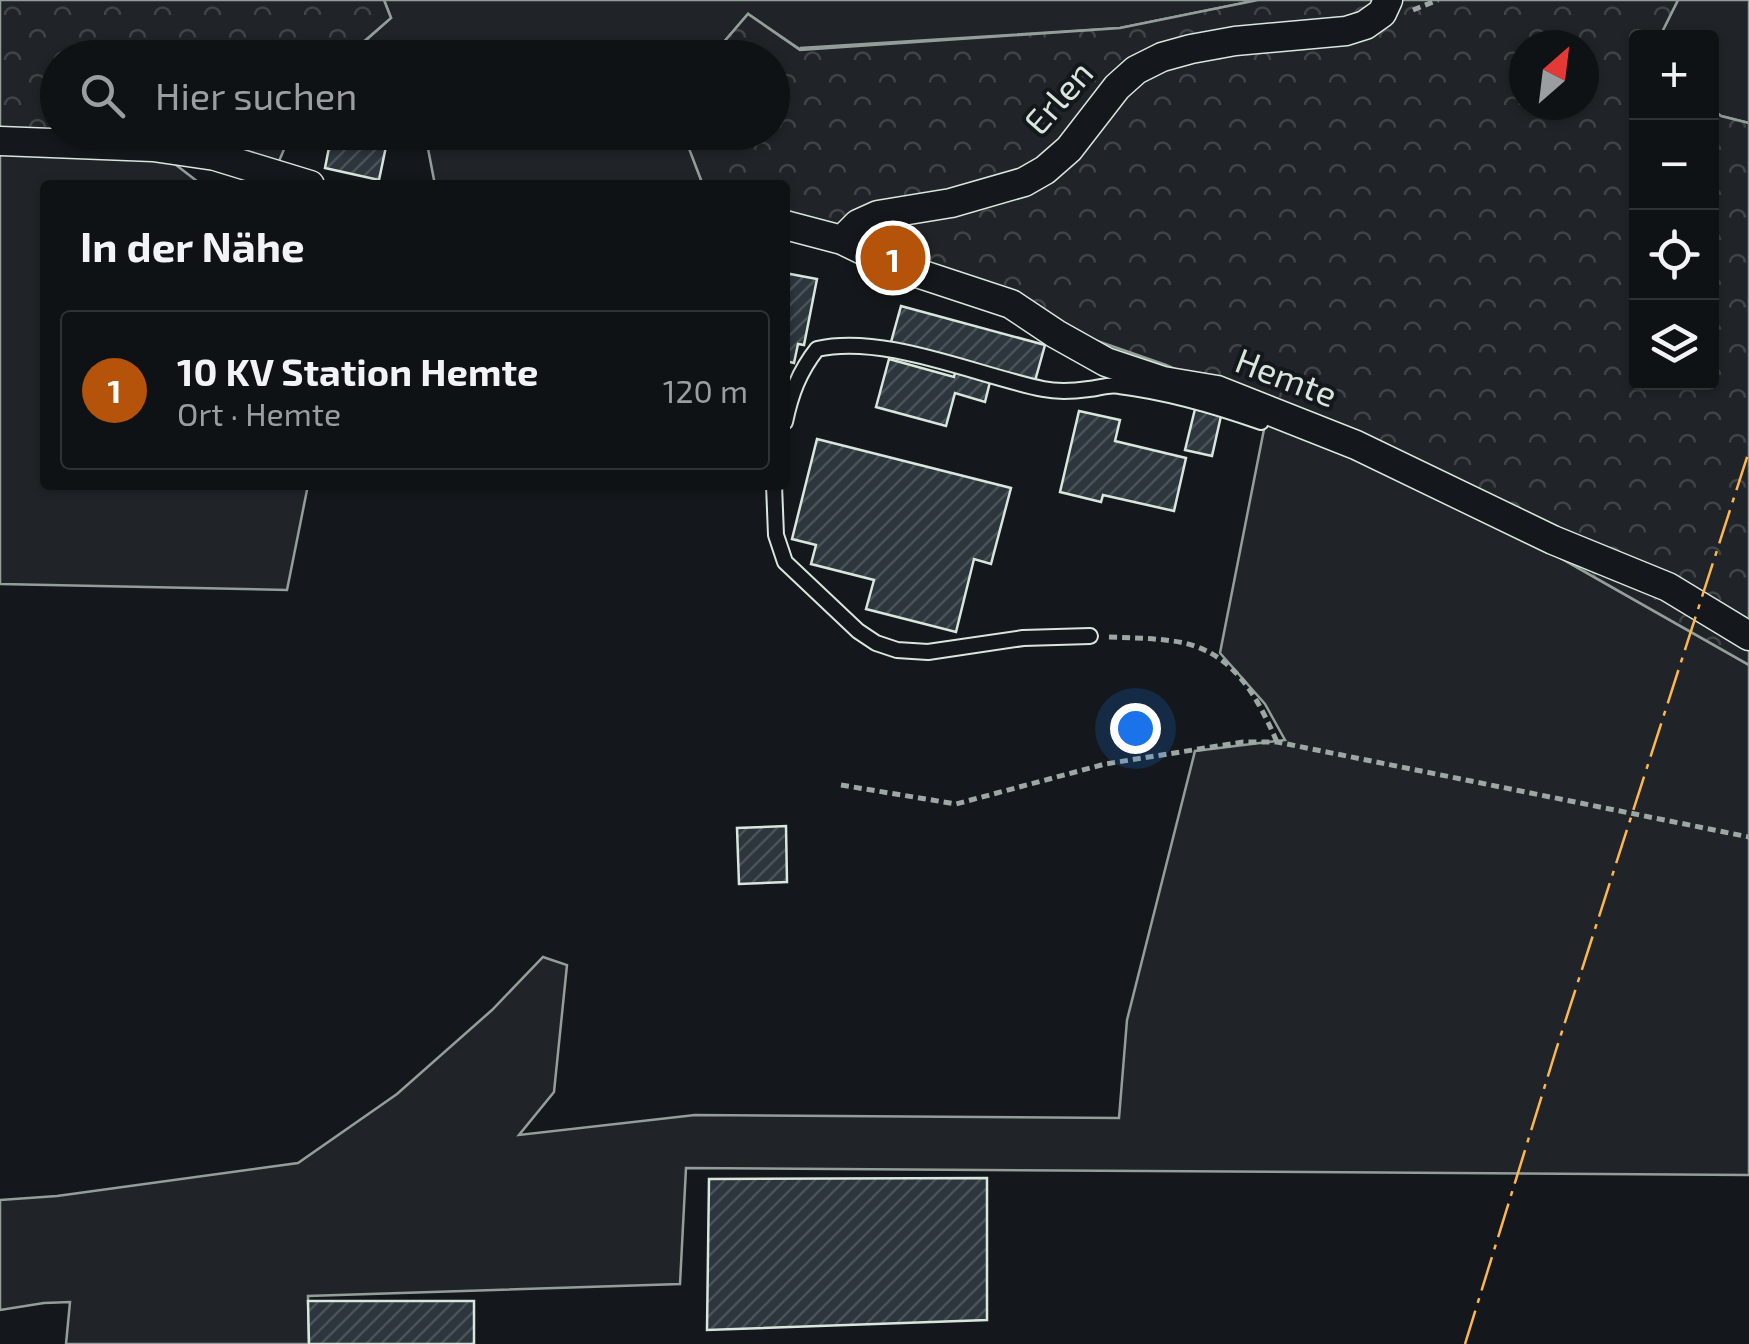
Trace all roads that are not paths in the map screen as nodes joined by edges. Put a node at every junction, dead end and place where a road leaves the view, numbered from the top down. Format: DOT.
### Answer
graph roads {
  1 [pos="1388,0"];
  2 [pos="0,142"];
  3 [pos="40,143"];
  4 [pos="176,150"];
  5 [pos="294,180"];
  6 [pos="790,227"];
  7 [pos="842,240"];
  8 [pos="790,399"];
  9 [pos="1285,416"];
  10 [pos="774,490"];
  11 [pos="1090,636"];
  12 [pos="1749,636"];
  1 -- 7 [label="street, Erlen"];
  2 -- 3 [label="street"];
  4 -- 5 [label="street"];
  6 -- 7 [label="street, Hemte"];
  7 -- 9 [label="street, Hemte"];
  8 -- 9 [label="lane"];
  9 -- 12 [label="street, Hemte"];
  10 -- 11 [label="lane"];
}
